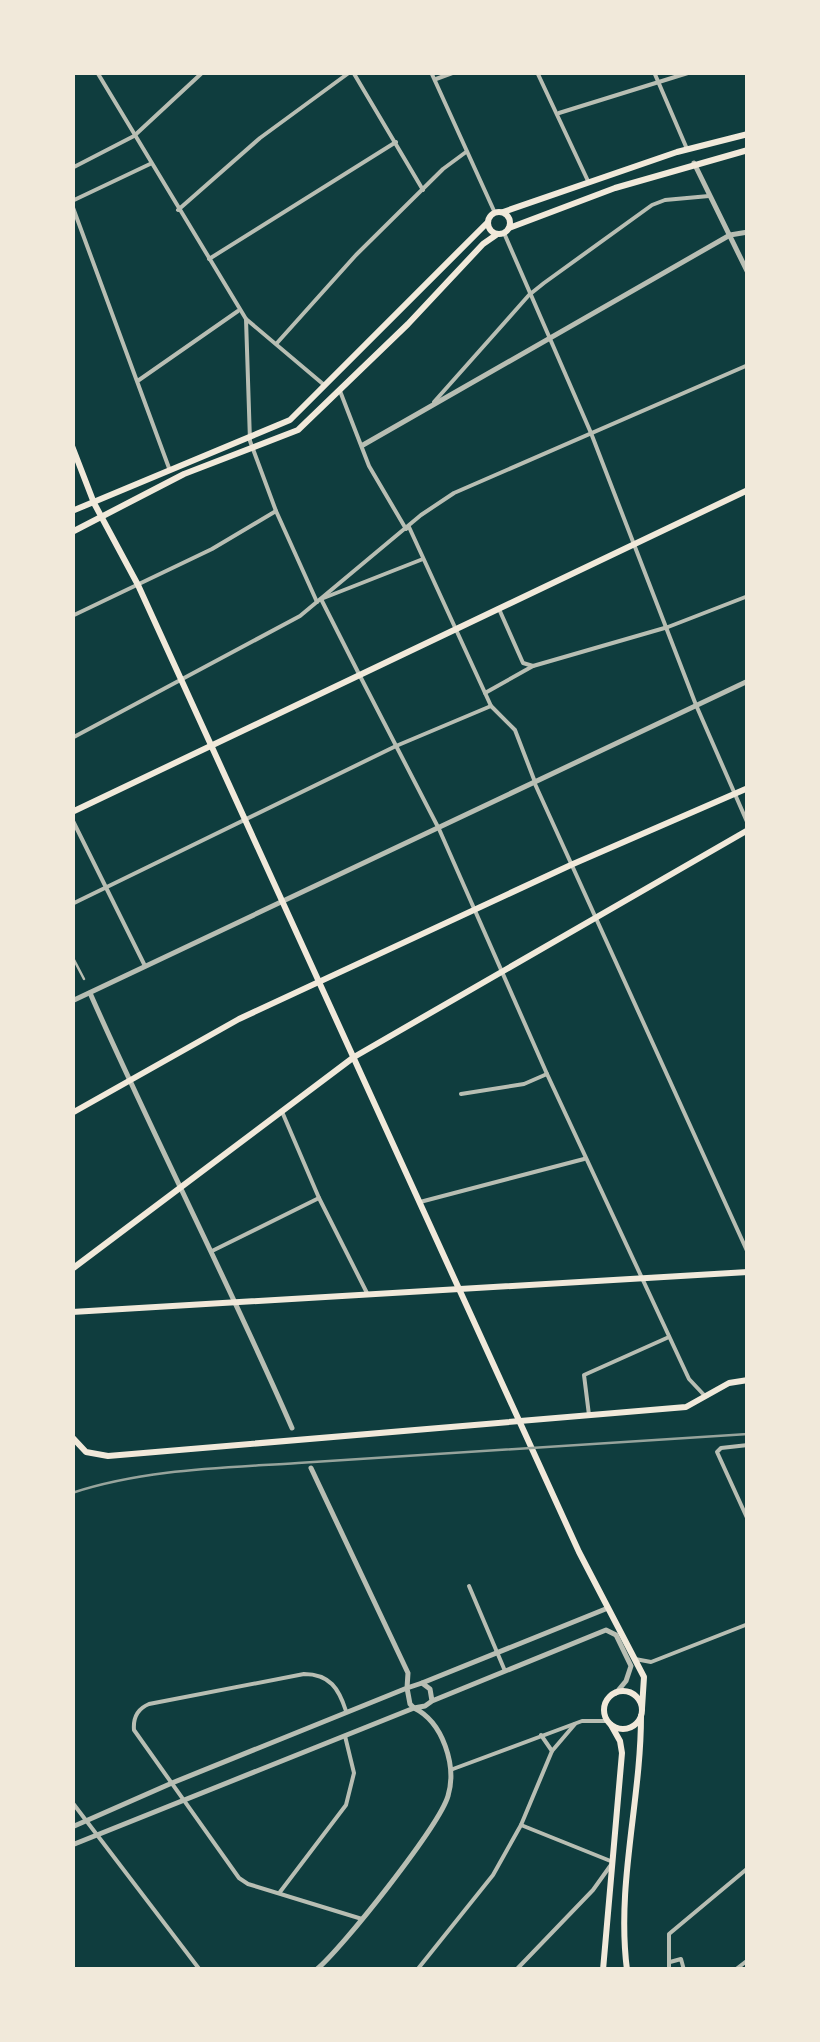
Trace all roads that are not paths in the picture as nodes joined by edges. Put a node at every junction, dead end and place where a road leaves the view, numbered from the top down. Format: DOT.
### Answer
graph roads {
  1 [pos="97,72"];
  2 [pos="202,72"];
  3 [pos="352,72"];
  4 [pos="431,72"];
  5 [pos="455,72"];
  6 [pos="537,72"];
  7 [pos="654,72"];
  8 [pos="692,72"];
  9 [pos="434,79"];
  10 [pos="659,84"];
  11 [pos="559,113"];
  12 [pos="748,134"];
  13 [pos="134,136"];
  14 [pos="396,142"];
  15 [pos="687,149"];
  16 [pos="748,150"];
  17 [pos="466,152"];
  18 [pos="150,164"];
  19 [pos="694,164"];
  20 [pos="72,168"];
  21 [pos="611,174"];
  22 [pos="598,178"];
  23 [pos="588,181"];
  24 [pos="615,188"];
  25 [pos="423,190"];
  26 [pos="602,192"];
  27 [pos="709,196"];
  28 [pos="72,203"];
  29 [pos="178,210"];
  30 [pos="499,213"];
  31 [pos="488,222"];
  32 [pos="503,232"];
  33 [pos="748,232"];
  34 [pos="730,235"];
  35 [pos="209,259"];
  36 [pos="748,273"];
  37 [pos="530,295"];
  38 [pos="240,310"];
  39 [pos="246,320"];
  40 [pos="550,338"];
  41 [pos="368,342"];
  42 [pos="276,343"];
  43 [pos="378,353"];
  44 [pos="748,365"];
  45 [pos="140,380"];
  46 [pos="326,386"];
  47 [pos="340,391"];
  48 [pos="434,402"];
  49 [pos="592,433"];
  50 [pos="249,434"];
  51 [pos="363,445"];
  52 [pos="72,446"];
  53 [pos="252,446"];
  54 [pos="170,469"];
  55 [pos="748,490"];
  56 [pos="94,503"];
  57 [pos="72,511"];
  58 [pos="276,511"];
  59 [pos="103,519"];
  60 [pos="408,528"];
  61 [pos="72,532"];
  62 [pos="633,544"];
  63 [pos="423,559"];
  64 [pos="138,585"];
  65 [pos="748,596"];
  66 [pos="319,601"];
  67 [pos="499,610"];
  68 [pos="72,616"];
  69 [pos="668,627"];
  70 [pos="456,630"];
  71 [pos="533,666"];
  72 [pos="360,676"];
  73 [pos="179,680"];
  74 [pos="748,681"];
  75 [pos="485,693"];
  76 [pos="696,705"];
  77 [pos="491,706"];
  78 [pos="72,738"];
  79 [pos="396,746"];
  80 [pos="211,748"];
  81 [pos="535,782"];
  82 [pos="748,788"];
  83 [pos="736,794"];
  84 [pos="72,812"];
  85 [pos="72,820"];
  86 [pos="246,821"];
  87 [pos="748,827"];
  88 [pos="439,828"];
  89 [pos="573,864"];
  90 [pos="107,888"];
  91 [pos="282,900"];
  92 [pos="72,904"];
  93 [pos="474,913"];
  94 [pos="597,917"];
  95 [pos="72,956"];
  96 [pos="145,966"];
  97 [pos="501,973"];
  98 [pos="84,979"];
  99 [pos="320,982"];
  100 [pos="90,994"];
  101 [pos="72,1001"];
  102 [pos="354,1057"];
  103 [pos="547,1074"];
  104 [pos="129,1081"];
  105 [pos="460,1094"];
  106 [pos="282,1110"];
  107 [pos="72,1113"];
  108 [pos="586,1158"];
  109 [pos="182,1186"];
  110 [pos="320,1198"];
  111 [pos="420,1202"];
  112 [pos="212,1250"];
  113 [pos="748,1253"];
  114 [pos="72,1268"];
  115 [pos="748,1272"];
  116 [pos="642,1279"];
  117 [pos="459,1288"];
  118 [pos="368,1295"];
  119 [pos="237,1302"];
  120 [pos="72,1312"];
  121 [pos="670,1337"];
  122 [pos="748,1380"];
  123 [pos="705,1396"];
  124 [pos="589,1415"];
  125 [pos="292,1428"];
  126 [pos="72,1437"];
  127 [pos="748,1445"];
  128 [pos="311,1468"];
  129 [pos="748,1520"];
  130 [pos="469,1586"];
  131 [pos="608,1608"];
  132 [pos="748,1624"];
  133 [pos="497,1652"];
  134 [pos="633,1658"];
  135 [pos="652,1662"];
  136 [pos="505,1671"];
  137 [pos="644,1677"];
  138 [pos="422,1683"];
  139 [pos="407,1688"];
  140 [pos="616,1693"];
  141 [pos="432,1700"];
  142 [pos="414,1708"];
  143 [pos="642,1712"];
  144 [pos="347,1714"];
  145 [pos="609,1723"];
  146 [pos="575,1724"];
  147 [pos="541,1735"];
  148 [pos="344,1736"];
  149 [pos="552,1751"];
  150 [pos="452,1769"];
  151 [pos="172,1783"];
  152 [pos="182,1800"];
  153 [pos="72,1802"];
  154 [pos="86,1821"];
  155 [pos="521,1825"];
  156 [pos="72,1827"];
  157 [pos="98,1834"];
  158 [pos="72,1845"];
  159 [pos="613,1862"];
  160 [pos="748,1868"];
  161 [pos="280,1892"];
  162 [pos="362,1919"];
  163 [pos="669,1938"];
  164 [pos="681,1960"];
  165 [pos="748,1960"];
  166 [pos="670,1962"];
  167 [pos="200,1970"];
  168 [pos="316,1970"];
  169 [pos="417,1970"];
  170 [pos="516,1970"];
  171 [pos="603,1970"];
  172 [pos="627,1970"];
  173 [pos="669,1970"];
  174 [pos="684,1970"];
  175 [pos="693,1970"];
  176 [pos="735,1970"];
  1 -- 13 [label="street"];
  2 -- 13 [label="street"];
  3 -- 14 [label="street"];
  3 -- 29 [label="street"];
  4 -- 9 [label="street"];
  5 -- 9 [label="street"];
  6 -- 11 [label="street"];
  7 -- 10 [label="street"];
  8 -- 10 [label="street"];
  9 -- 17 [label="street"];
  10 -- 11 [label="street"];
  10 -- 15 [label="street"];
  11 -- 23 [label="street"];
  12 -- 15 [label="main road"];
  13 -- 18 [label="street"];
  13 -- 20 [label="street"];
  14 -- 25 [label="street"];
  14 -- 35 [label="street"];
  15 -- 21 [label="main road"];
  16 -- 19 [label="main road"];
  17 -- 25 [label="street"];
  17 -- 30 [label="street"];
  18 -- 28 [label="street"];
  18 -- 29 [label="street"];
  19 -- 24 [label="main road"];
  19 -- 27 [label="street"];
  21 -- 22 [label="main road"];
  21 -- 24 [label="main road"];
  22 -- 23 [label="main road"];
  22 -- 26 [label="main road"];
  23 -- 30 [label="main road"];
  24 -- 26 [label="main road"];
  25 -- 42 [label="street"];
  26 -- 32 [label="main road"];
  27 -- 34 [label="street"];
  27 -- 37 [label="street"];
  28 -- 45 [label="street"];
  29 -- 35 [label="street"];
  30 -- 31 [label="main road"];
  30 -- 32 [label="main road"];
  31 -- 32 [label="main road"];
  31 -- 41 [label="main road"];
  32 -- 37 [label="street"];
  32 -- 43 [label="main road"];
  33 -- 34 [label="street"];
  34 -- 36 [label="street"];
  34 -- 40 [label="street"];
  35 -- 38 [label="street"];
  37 -- 40 [label="street"];
  37 -- 48 [label="street"];
  38 -- 39 [label="street"];
  38 -- 45 [label="street"];
  39 -- 42 [label="street"];
  39 -- 50 [label="street"];
  40 -- 48 [label="street"];
  40 -- 49 [label="street"];
  41 -- 43 [label="main road"];
  41 -- 46 [label="main road"];
  42 -- 46 [label="street"];
  43 -- 47 [label="main road"];
  44 -- 49 [label="street"];
  45 -- 54 [label="street"];
  46 -- 50 [label="main road"];
  47 -- 51 [label="street"];
  47 -- 53 [label="main road"];
  48 -- 51 [label="street"];
  49 -- 60 [label="street"];
  49 -- 62 [label="street"];
  50 -- 53 [label="street"];
  50 -- 54 [label="main road"];
  51 -- 60 [label="street"];
  52 -- 56 [label="main road"];
  53 -- 58 [label="street"];
  53 -- 59 [label="main road"];
  54 -- 56 [label="main road"];
  55 -- 62 [label="main road"];
  56 -- 57 [label="main road"];
  56 -- 59 [label="main road"];
  58 -- 64 [label="street"];
  58 -- 66 [label="street"];
  59 -- 61 [label="main road"];
  59 -- 64 [label="main road"];
  60 -- 63 [label="street"];
  60 -- 66 [label="street"];
  62 -- 67 [label="main road"];
  62 -- 69 [label="street"];
  63 -- 66 [label="street"];
  63 -- 70 [label="street"];
  64 -- 68 [label="street"];
  64 -- 73 [label="main road"];
  65 -- 69 [label="street"];
  66 -- 72 [label="street"];
  66 -- 73 [label="street"];
  67 -- 70 [label="main road"];
  67 -- 71 [label="street"];
  69 -- 71 [label="street"];
  69 -- 76 [label="street"];
  70 -- 72 [label="main road"];
  70 -- 75 [label="street"];
  71 -- 75 [label="street"];
  72 -- 79 [label="street"];
  72 -- 80 [label="main road"];
  73 -- 78 [label="street"];
  73 -- 80 [label="main road"];
  74 -- 76 [label="street"];
  75 -- 77 [label="street"];
  76 -- 81 [label="street"];
  76 -- 83 [label="street"];
  77 -- 79 [label="street"];
  77 -- 81 [label="street"];
  79 -- 86 [label="street"];
  79 -- 88 [label="street"];
  80 -- 84 [label="main road"];
  80 -- 86 [label="main road"];
  81 -- 88 [label="street"];
  81 -- 89 [label="street"];
  82 -- 83 [label="main road"];
  83 -- 87 [label="street"];
  83 -- 89 [label="main road"];
  85 -- 90 [label="street"];
  86 -- 90 [label="street"];
  86 -- 91 [label="main road"];
  87 -- 94 [label="main road"];
  88 -- 91 [label="street"];
  88 -- 93 [label="street"];
  89 -- 93 [label="main road"];
  89 -- 94 [label="street"];
  90 -- 92 [label="street"];
  90 -- 96 [label="street"];
  91 -- 96 [label="street"];
  91 -- 99 [label="main road"];
  93 -- 97 [label="street"];
  93 -- 99 [label="main road"];
  94 -- 97 [label="main road"];
  94 -- 113 [label="street"];
  95 -- 98 [label="lane"];
  96 -- 100 [label="street"];
  97 -- 102 [label="main road"];
  97 -- 103 [label="street"];
  99 -- 102 [label="main road"];
  99 -- 104 [label="main road"];
  100 -- 101 [label="street"];
  100 -- 104 [label="street"];
  102 -- 106 [label="main road"];
  102 -- 111 [label="main road"];
  103 -- 105 [label="street"];
  103 -- 108 [label="street"];
  104 -- 107 [label="main road"];
  104 -- 109 [label="street"];
  106 -- 109 [label="main road"];
  106 -- 110 [label="street"];
  108 -- 111 [label="street"];
  108 -- 116 [label="street"];
  109 -- 112 [label="street"];
  109 -- 114 [label="main road"];
  110 -- 112 [label="street"];
  110 -- 118 [label="street"];
  111 -- 117 [label="main road"];
  112 -- 119 [label="street"];
  115 -- 116 [label="main road"];
  116 -- 117 [label="main road"];
  116 -- 121 [label="street"];
  117 -- 118 [label="main road"];
  117 -- 131 [label="main road"];
  118 -- 119 [label="main road"];
  119 -- 120 [label="main road"];
  119 -- 125 [label="street"];
  121 -- 123 [label="street"];
  121 -- 124 [label="street"];
  122 -- 123 [label="main road"];
  123 -- 124 [label="main road"];
  124 -- 126 [label="main road"];
  127 -- 129 [label="street"];
  128 -- 139 [label="street"];
  130 -- 133 [label="street"];
  131 -- 133 [label="street"];
  131 -- 134 [label="main road"];
  132 -- 135 [label="street"];
  133 -- 136 [label="street"];
  133 -- 138 [label="street"];
  134 -- 135 [label="street"];
  134 -- 137 [label="main road"];
  135 -- 137 [label="street"];
  136 -- 140 [label="street"];
  136 -- 141 [label="street"];
  137 -- 143 [label="main road"];
  138 -- 139 [label="street"];
  138 -- 141 [label="street"];
  139 -- 142 [label="street"];
  139 -- 144 [label="street"];
  140 -- 143 [label="main road"];
  140 -- 145 [label="main road"];
  141 -- 142 [label="street"];
  142 -- 148 [label="street"];
  142 -- 150 [label="street"];
  143 -- 145 [label="main road"];
  143 -- 172 [label="main road"];
  144 -- 151 [label="street"];
  144 -- 151 [label="street"];
  145 -- 146 [label="street"];
  145 -- 159 [label="main road"];
  146 -- 147 [label="street"];
  146 -- 149 [label="street"];
  147 -- 149 [label="street"];
  147 -- 150 [label="street"];
  148 -- 152 [label="street"];
  148 -- 161 [label="street"];
  149 -- 155 [label="street"];
  150 -- 162 [label="street"];
  151 -- 152 [label="street"];
  151 -- 154 [label="street"];
  152 -- 157 [label="street"];
  152 -- 161 [label="street"];
  153 -- 154 [label="street"];
  154 -- 156 [label="street"];
  154 -- 157 [label="street"];
  155 -- 159 [label="street"];
  155 -- 169 [label="street"];
  157 -- 158 [label="street"];
  157 -- 167 [label="street"];
  159 -- 170 [label="street"];
  159 -- 171 [label="main road"];
  160 -- 163 [label="street"];
  161 -- 162 [label="street"];
  162 -- 168 [label="street"];
  163 -- 164 [label="street"];
  163 -- 166 [label="street"];
  164 -- 166 [label="street"];
  164 -- 174 [label="street"];
  164 -- 175 [label="street"];
  165 -- 176 [label="street"];
  166 -- 173 [label="street"];
}
